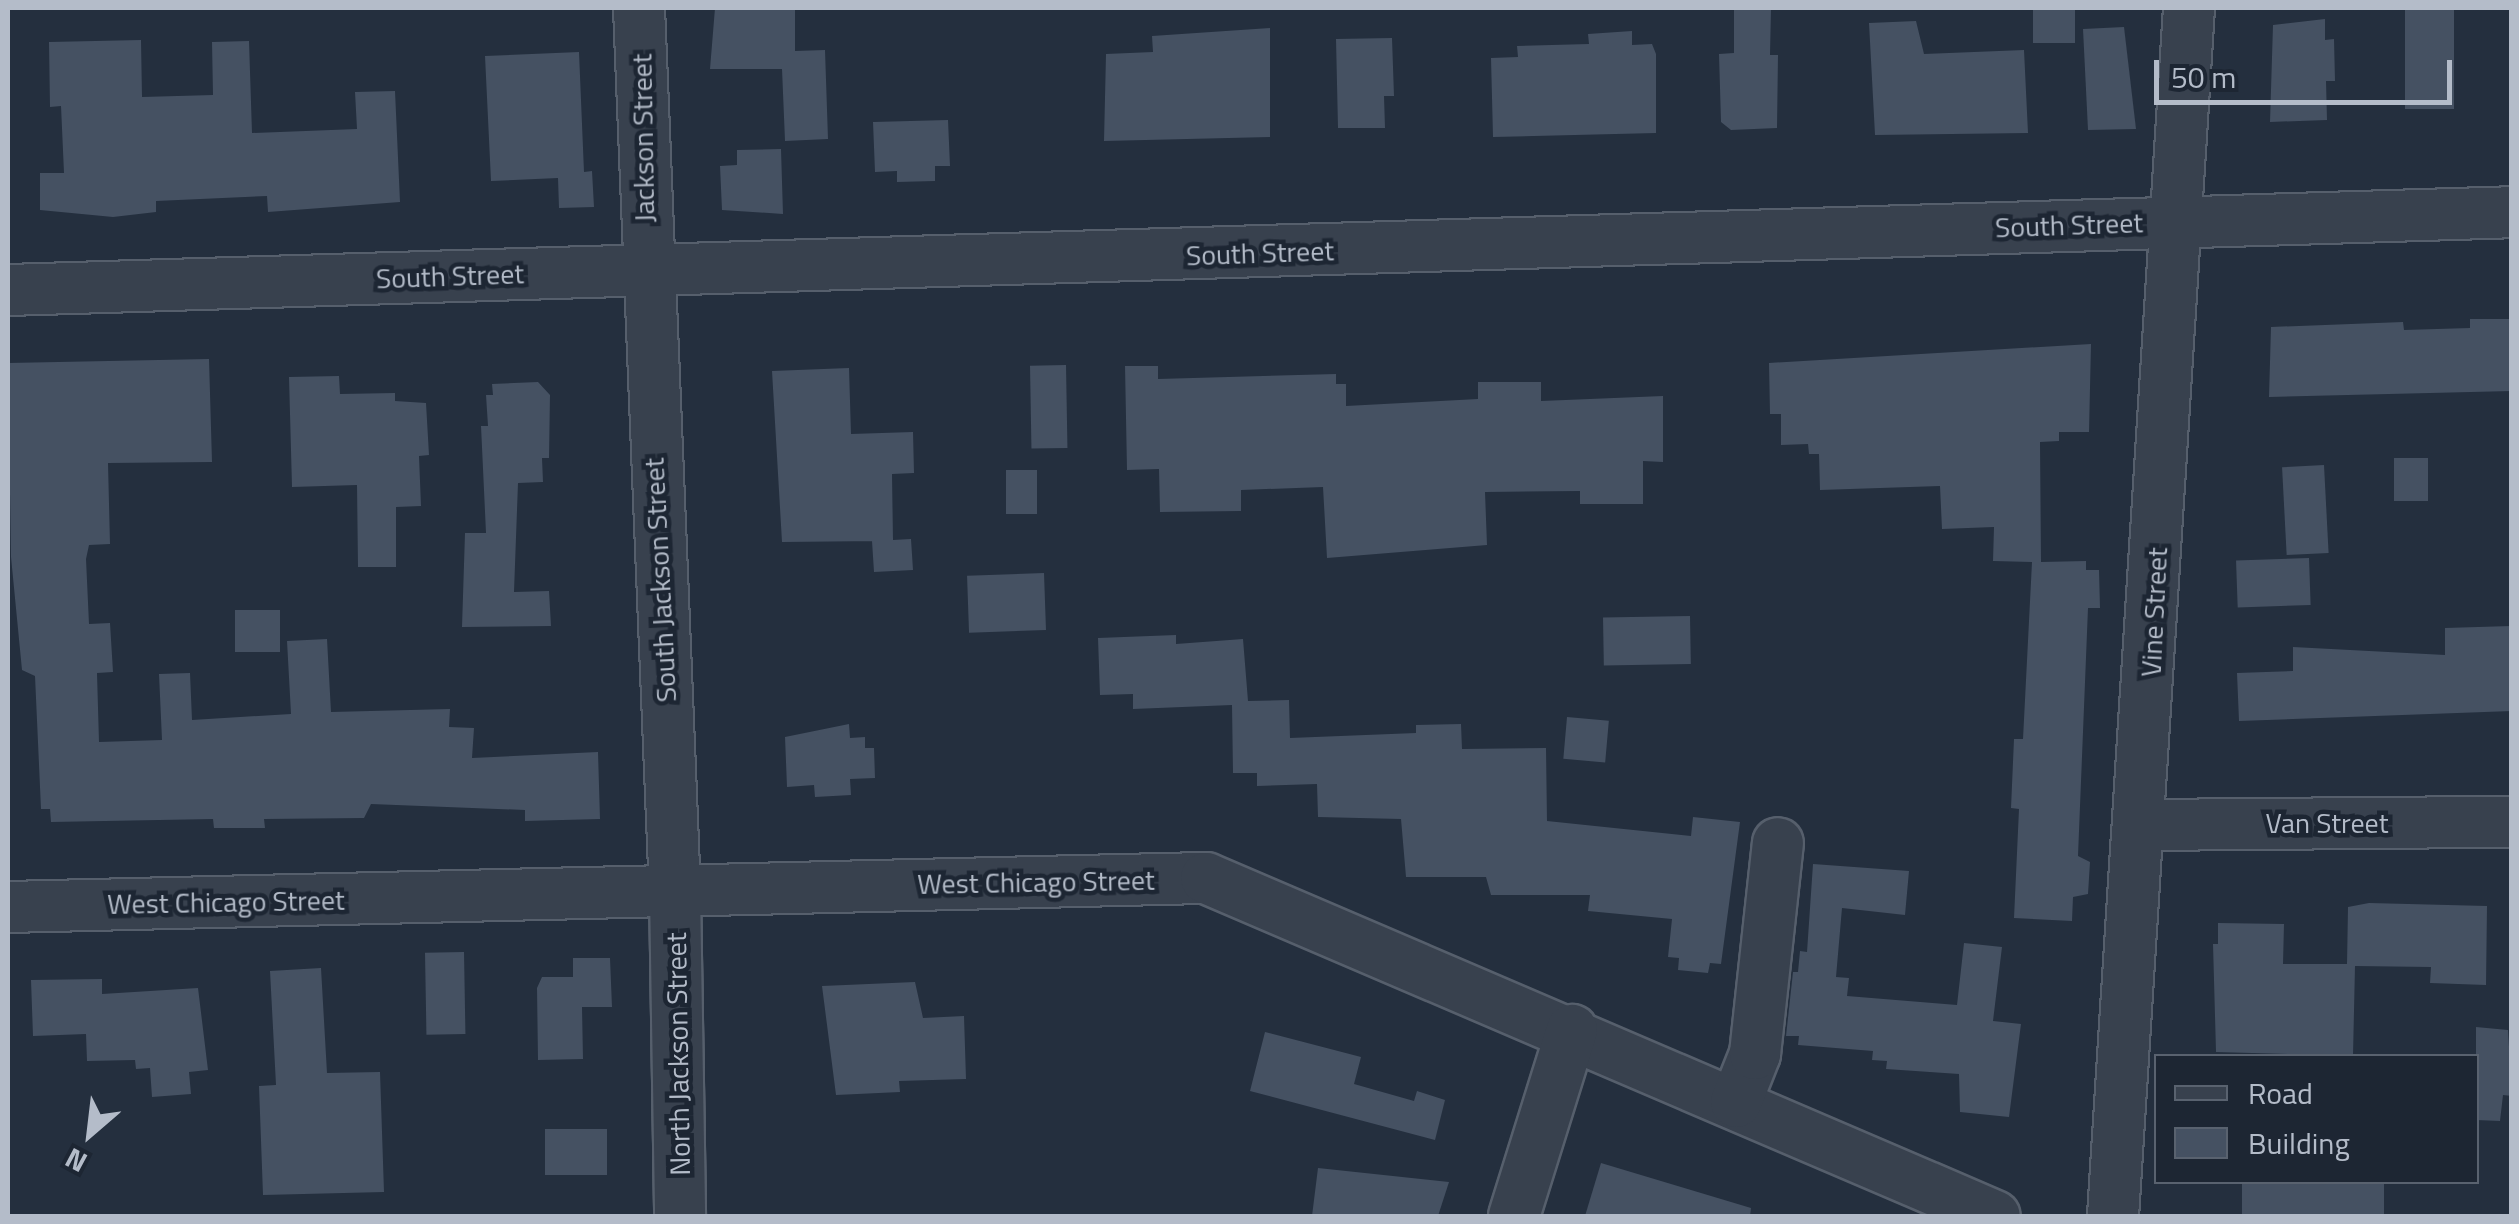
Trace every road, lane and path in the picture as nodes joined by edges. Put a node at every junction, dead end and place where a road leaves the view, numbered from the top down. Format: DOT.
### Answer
graph roads {
  1 [pos="640,8"];
  2 [pos="2190,8"];
  3 [pos="2512,212"];
  4 [pos="2178,221"];
  5 [pos="646,269"];
  6 [pos="8,290"];
  7 [pos="2512,822"];
  8 [pos="2142,824"];
  9 [pos="1778,843"];
  10 [pos="675,891"];
  11 [pos="8,907"];
  12 [pos="1572,1030"];
  13 [pos="1736,1102"];
  14 [pos="680,1216"];
  15 [pos="1514,1216"];
  16 [pos="1995,1216"];
  17 [pos="2113,1216"];
  1 -- 5 [label="street, Jackson Street"];
  2 -- 4 [label="street, Vine Street"];
  3 -- 4 [label="street, South Street"];
  4 -- 5 [label="street, South Street"];
  4 -- 8 [label="street, Vine Street"];
  5 -- 6 [label="street, South Street"];
  5 -- 10 [label="street, South Jackson Street"];
  7 -- 8 [label="street, Van Street"];
  8 -- 17 [label="street, Vine Street"];
  9 -- 13 [label="street"];
  10 -- 11 [label="street, West Chicago Street"];
  10 -- 12 [label="street, West Chicago Street"];
  10 -- 14 [label="street, North Jackson Street"];
  12 -- 13 [label="street, West Chicago Street"];
  12 -- 15 [label="street"];
  13 -- 16 [label="street, West Chicago Street"];
}
